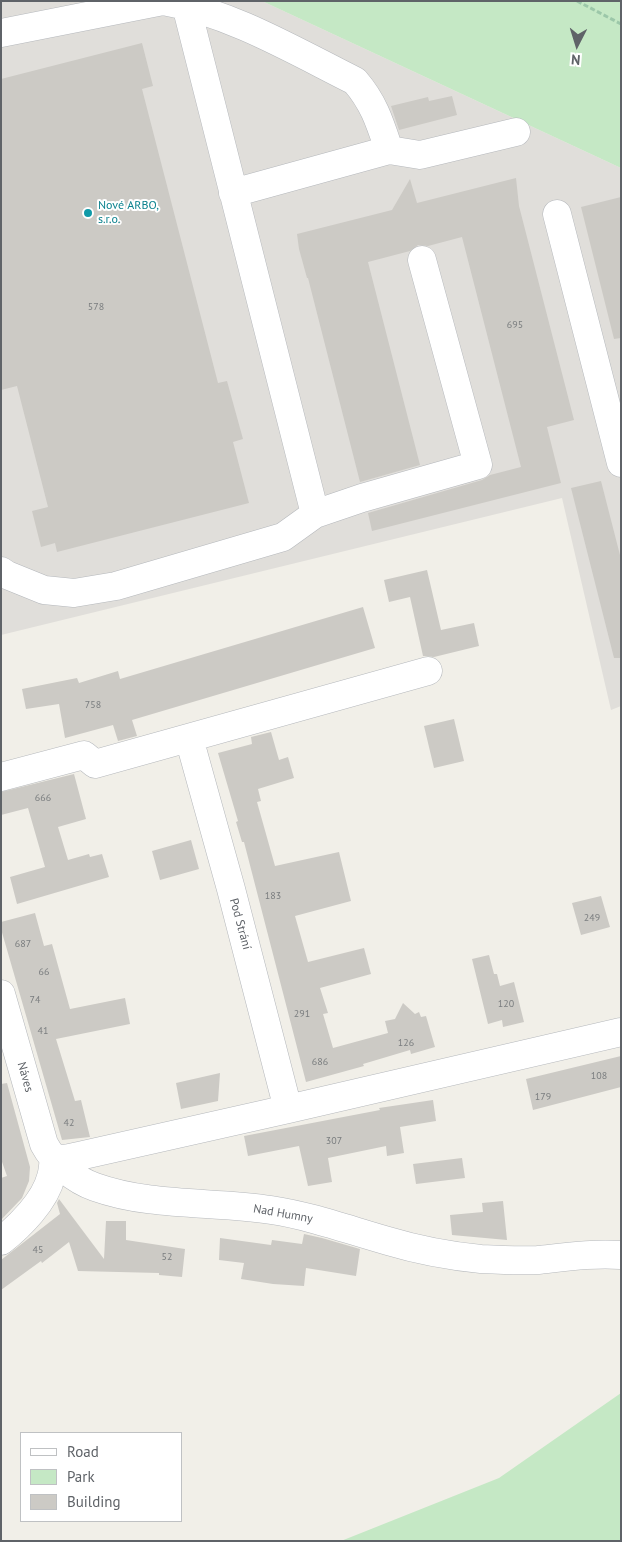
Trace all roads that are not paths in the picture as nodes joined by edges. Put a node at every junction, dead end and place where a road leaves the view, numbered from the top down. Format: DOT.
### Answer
graph roads {
  1 [pos="171,3"];
  2 [pos="1,33"];
  3 [pos="516,132"];
  4 [pos="389,150"];
  5 [pos="233,193"];
  6 [pos="557,214"];
  7 [pos="422,260"];
  8 [pos="621,463"];
  9 [pos="316,514"];
  10 [pos="1,571"];
  11 [pos="428,672"];
  12 [pos="189,738"];
  13 [pos="1,776"];
  14 [pos="1,994"];
  15 [pos="621,1032"];
  16 [pos="288,1110"];
  17 [pos="54,1158"];
  18 [pos="1,1241"];
  19 [pos="621,1255"];
  1 -- 2 [label="street"];
  1 -- 4 [label="street"];
  1 -- 5 [label="street"];
  3 -- 4 [label="street"];
  4 -- 5 [label="street"];
  5 -- 9 [label="street"];
  6 -- 8 [label="street"];
  7 -- 9 [label="street"];
  9 -- 10 [label="street"];
  11 -- 12 [label="street"];
  12 -- 13 [label="street"];
  12 -- 16 [label="street, Pod Strání"];
  14 -- 17 [label="street, Náves"];
  15 -- 16 [label="street"];
  16 -- 17 [label="street"];
  17 -- 18 [label="street"];
  17 -- 19 [label="street, Nad Humny"];
}
